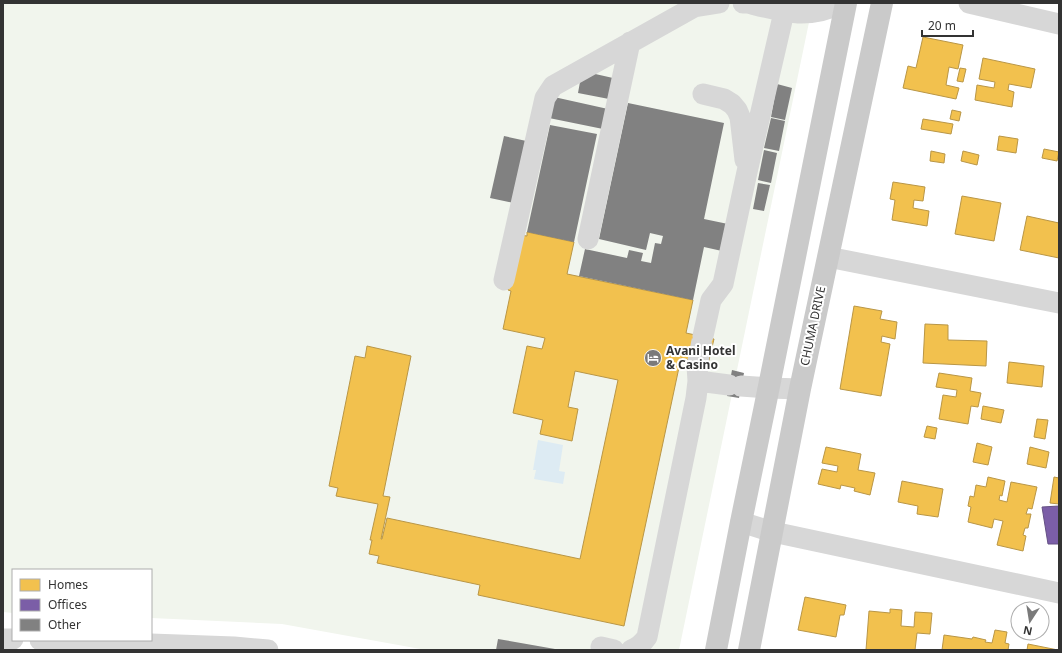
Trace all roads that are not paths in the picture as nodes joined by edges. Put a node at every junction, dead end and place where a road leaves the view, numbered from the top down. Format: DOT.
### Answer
graph roads {
  1 [pos="719,3"];
  2 [pos="743,3"];
  3 [pos="842,3"];
  4 [pos="846,3"];
  5 [pos="882,3"];
  6 [pos="969,3"];
  7 [pos="784,12"];
  8 [pos="1059,24"];
  9 [pos="630,42"];
  10 [pos="703,94"];
  11 [pos="747,172"];
  12 [pos="588,239"];
  13 [pos="828,256"];
  14 [pos="504,280"];
  15 [pos="1059,304"];
  16 [pos="703,336"];
  17 [pos="769,388"];
  18 [pos="800,389"];
  19 [pos="741,522"];
  20 [pos="773,532"];
  21 [pos="1059,593"];
  22 [pos="62,641"];
  23 [pos="234,649"];
  24 [pos="268,650"];
  25 [pos="631,650"];
  26 [pos="716,650"];
  27 [pos="749,650"];
  1 -- 9 [label="street"];
  2 -- 7 [label="street"];
  3 -- 7 [label="street"];
  4 -- 17 [label="main road"];
  5 -- 13 [label="main road, CHUMA DRIVE"];
  6 -- 8 [label="street"];
  7 -- 11 [label="street"];
  9 -- 12 [label="street"];
  9 -- 14 [label="street"];
  10 -- 11 [label="street"];
  11 -- 16 [label="street"];
  13 -- 15 [label="street"];
  13 -- 18 [label="main road, CHUMA DRIVE"];
  17 -- 18 [label="street"];
  17 -- 19 [label="main road"];
  17 -- 25 [label="street"];
  18 -- 20 [label="main road, CHUMA DRIVE"];
  19 -- 20 [label="street"];
  19 -- 26 [label="main road"];
  20 -- 21 [label="street"];
  20 -- 27 [label="main road, CHUMA DRIVE"];
  22 -- 23 [label="street"];
  23 -- 24 [label="street"];
}
